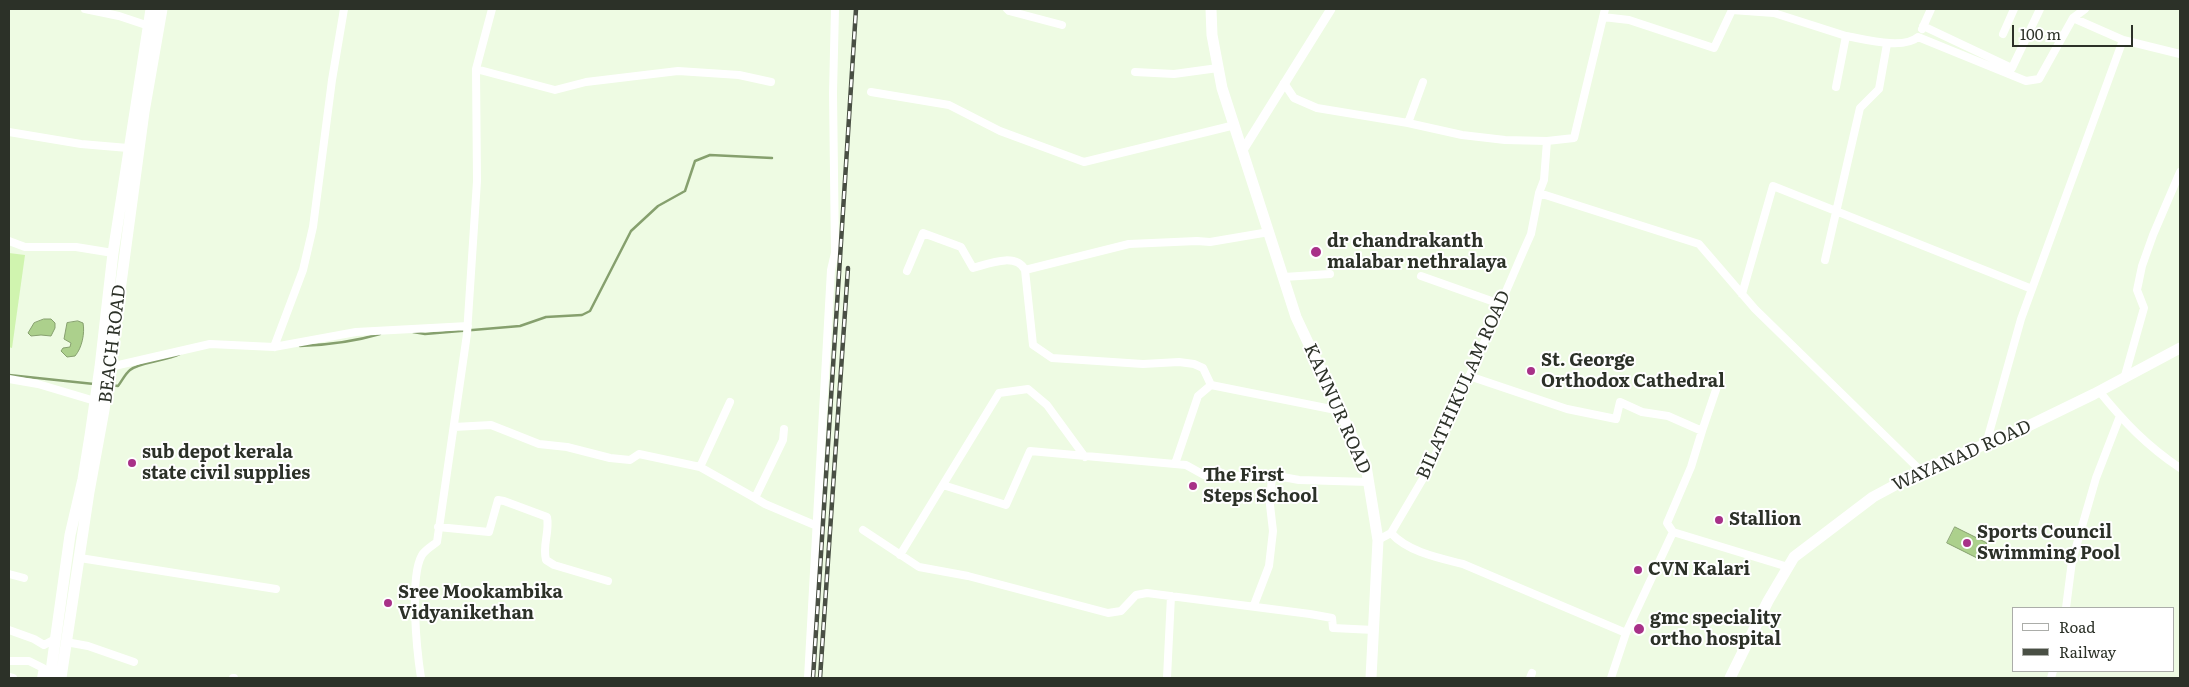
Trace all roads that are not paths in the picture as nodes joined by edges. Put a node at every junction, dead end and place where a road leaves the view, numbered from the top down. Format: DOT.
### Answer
graph roads {
  1 [pos="85,9"];
  2 [pos="151,9"];
  3 [pos="162,9"];
  4 [pos="344,9"];
  5 [pos="492,9"];
  6 [pos="835,9"];
  7 [pos="1007,9"];
  8 [pos="1211,9"];
  9 [pos="1331,9"];
  10 [pos="1730,9"];
  11 [pos="1931,9"];
  12 [pos="2014,9"];
  13 [pos="2040,9"];
  14 [pos="2085,9"];
  15 [pos="1604,13"];
  16 [pos="2073,18"];
  17 [pos="1062,25"];
  18 [pos="149,26"];
  19 [pos="1923,26"];
  20 [pos="2002,34"];
  21 [pos="1846,36"];
  22 [pos="1918,37"];
  23 [pos="2123,40"];
  24 [pos="1887,44"];
  25 [pos="2180,54"];
  26 [pos="1218,68"];
  27 [pos="476,69"];
  28 [pos="1135,72"];
  29 [pos="771,82"];
  30 [pos="1423,82"];
  31 [pos="1284,83"];
  32 [pos="1836,87"];
  33 [pos="872,92"];
  34 [pos="1408,123"];
  35 [pos="1234,125"];
  36 [pos="9,132"];
  37 [pos="1548,141"];
  38 [pos="128,148"];
  39 [pos="1243,150"];
  40 [pos="2180,172"];
  41 [pos="1538,194"];
  42 [pos="1836,212"];
  43 [pos="1269,232"];
  44 [pos="9,241"];
  45 [pos="112,253"];
  46 [pos="1825,260"];
  47 [pos="906,270"];
  48 [pos="1025,270"];
  49 [pos="1330,274"];
  50 [pos="1421,276"];
  51 [pos="1284,277"];
  52 [pos="2032,289"];
  53 [pos="1742,294"];
  54 [pos="1500,304"];
  55 [pos="468,326"];
  56 [pos="274,346"];
  57 [pos="2180,348"];
  58 [pos="106,370"];
  59 [pos="1470,376"];
  60 [pos="1720,378"];
  61 [pos="9,379"];
  62 [pos="2124,379"];
  63 [pos="1211,384"];
  64 [pos="2099,391"];
  65 [pos="99,398"];
  66 [pos="730,402"];
  67 [pos="1341,411"];
  68 [pos="2120,416"];
  69 [pos="454,427"];
  70 [pos="784,429"];
  71 [pos="1702,431"];
  72 [pos="1986,444"];
  73 [pos="1085,456"];
  74 [pos="1176,464"];
  75 [pos="700,467"];
  76 [pos="2180,468"];
  77 [pos="1921,471"];
  78 [pos="1272,475"];
  79 [pos="1369,482"];
  80 [pos="942,485"];
  81 [pos="755,498"];
  82 [pos="817,526"];
  83 [pos="438,527"];
  84 [pos="863,530"];
  85 [pos="1673,532"];
  86 [pos="1391,533"];
  87 [pos="1378,540"];
  88 [pos="900,555"];
  89 [pos="80,558"];
  90 [pos="1788,567"];
  91 [pos="9,574"];
  92 [pos="24,578"];
  93 [pos="608,581"];
  94 [pos="276,589"];
  95 [pos="1171,596"];
  96 [pos="1254,605"];
  97 [pos="2066,607"];
  98 [pos="9,630"];
  99 [pos="1374,630"];
  100 [pos="1626,633"];
  101 [pos="61,641"];
  102 [pos="9,661"];
  103 [pos="134,662"];
  104 [pos="9,677"];
  105 [pos="13,678"];
  106 [pos="41,678"];
  107 [pos="50,678"];
  108 [pos="61,678"];
  109 [pos="421,678"];
  110 [pos="808,678"];
  111 [pos="1167,678"];
  112 [pos="1371,678"];
  113 [pos="1611,678"];
  114 [pos="1730,678"];
  1 -- 18 [label="street"];
  2 -- 18 [label="main road"];
  3 -- 58 [label="main road, BEACH ROAD"];
  4 -- 56 [label="street"];
  5 -- 27 [label="street"];
  6 -- 82 [label="street"];
  7 -- 17 [label="street"];
  8 -- 26 [label="main road, KANNUR ROAD"];
  9 -- 31 [label="street"];
  10 -- 15 [label="street"];
  10 -- 21 [label="street"];
  11 -- 19 [label="street"];
  12 -- 20 [label="street"];
  13 -- 19 [label="street"];
  14 -- 16 [label="street"];
  15 -- 37 [label="street"];
  16 -- 22 [label="street"];
  16 -- 23 [label="street"];
  18 -- 38 [label="main road"];
  19 -- 22 [label="street"];
  21 -- 24 [label="street"];
  21 -- 32 [label="street"];
  22 -- 24 [label="street"];
  23 -- 25 [label="street"];
  23 -- 52 [label="street"];
  24 -- 42 [label="street"];
  26 -- 28 [label="street"];
  26 -- 35 [label="main road, KANNUR ROAD"];
  27 -- 29 [label="street"];
  27 -- 55 [label="street"];
  30 -- 34 [label="street"];
  31 -- 34 [label="street"];
  31 -- 39 [label="street"];
  33 -- 35 [label="street"];
  34 -- 37 [label="street"];
  35 -- 39 [label="main road, KANNUR ROAD"];
  36 -- 38 [label="street"];
  37 -- 41 [label="street, BILATHIKULAM ROAD"];
  38 -- 45 [label="main road"];
  39 -- 43 [label="main road, KANNUR ROAD"];
  40 -- 62 [label="street"];
  41 -- 53 [label="street"];
  41 -- 54 [label="street, BILATHIKULAM ROAD"];
  42 -- 46 [label="street"];
  42 -- 52 [label="street"];
  42 -- 53 [label="street"];
  43 -- 48 [label="street"];
  43 -- 51 [label="main road, KANNUR ROAD"];
  44 -- 45 [label="street"];
  45 -- 58 [label="main road"];
  47 -- 48 [label="street"];
  48 -- 63 [label="street"];
  49 -- 51 [label="street"];
  50 -- 54 [label="street"];
  51 -- 67 [label="main road, KANNUR ROAD"];
  52 -- 72 [label="street"];
  53 -- 77 [label="street"];
  54 -- 59 [label="street, BILATHIKULAM ROAD"];
  55 -- 56 [label="street"];
  55 -- 69 [label="street"];
  56 -- 58 [label="street"];
  57 -- 62 [label="main road, WAYANAD ROAD"];
  58 -- 65 [label="main road"];
  59 -- 71 [label="street"];
  59 -- 86 [label="street, BILATHIKULAM ROAD"];
  60 -- 71 [label="street"];
  61 -- 65 [label="street"];
  62 -- 64 [label="main road, WAYANAD ROAD"];
  63 -- 67 [label="street"];
  63 -- 74 [label="street"];
  64 -- 68 [label="street"];
  64 -- 72 [label="main road, WAYANAD ROAD"];
  65 -- 89 [label="main road, BEACH ROAD"];
  65 -- 101 [label="main road"];
  66 -- 75 [label="street"];
  67 -- 79 [label="main road, KANNUR ROAD"];
  68 -- 76 [label="street"];
  68 -- 97 [label="street"];
  69 -- 75 [label="street"];
  69 -- 83 [label="street"];
  70 -- 81 [label="street"];
  71 -- 85 [label="street"];
  72 -- 77 [label="main road, WAYANAD ROAD"];
  73 -- 74 [label="street"];
  73 -- 80 [label="street"];
  73 -- 80 [label="street"];
  74 -- 78 [label="street"];
  75 -- 81 [label="street"];
  77 -- 90 [label="main road, WAYANAD ROAD"];
  78 -- 79 [label="street"];
  78 -- 96 [label="street"];
  79 -- 87 [label="main road, KANNUR ROAD"];
  80 -- 88 [label="street"];
  81 -- 82 [label="street"];
  82 -- 110 [label="street"];
  83 -- 93 [label="street"];
  83 -- 109 [label="street"];
  84 -- 88 [label="street"];
  85 -- 90 [label="street"];
  85 -- 100 [label="street"];
  86 -- 87 [label="street"];
  86 -- 100 [label="street"];
  87 -- 99 [label="main road, KANNUR ROAD"];
  88 -- 95 [label="street"];
  89 -- 94 [label="street"];
  89 -- 101 [label="main road, BEACH ROAD"];
  90 -- 114 [label="main road, WAYANAD ROAD"];
  91 -- 92 [label="street"];
  95 -- 96 [label="street"];
  95 -- 111 [label="street"];
  96 -- 99 [label="street"];
  98 -- 101 [label="street"];
  99 -- 112 [label="main road, KANNUR ROAD"];
  100 -- 113 [label="street"];
  101 -- 103 [label="street"];
  101 -- 107 [label="main road"];
  101 -- 108 [label="main road, BEACH ROAD"];
  102 -- 106 [label="street"];
  104 -- 105 [label="street"];
}
